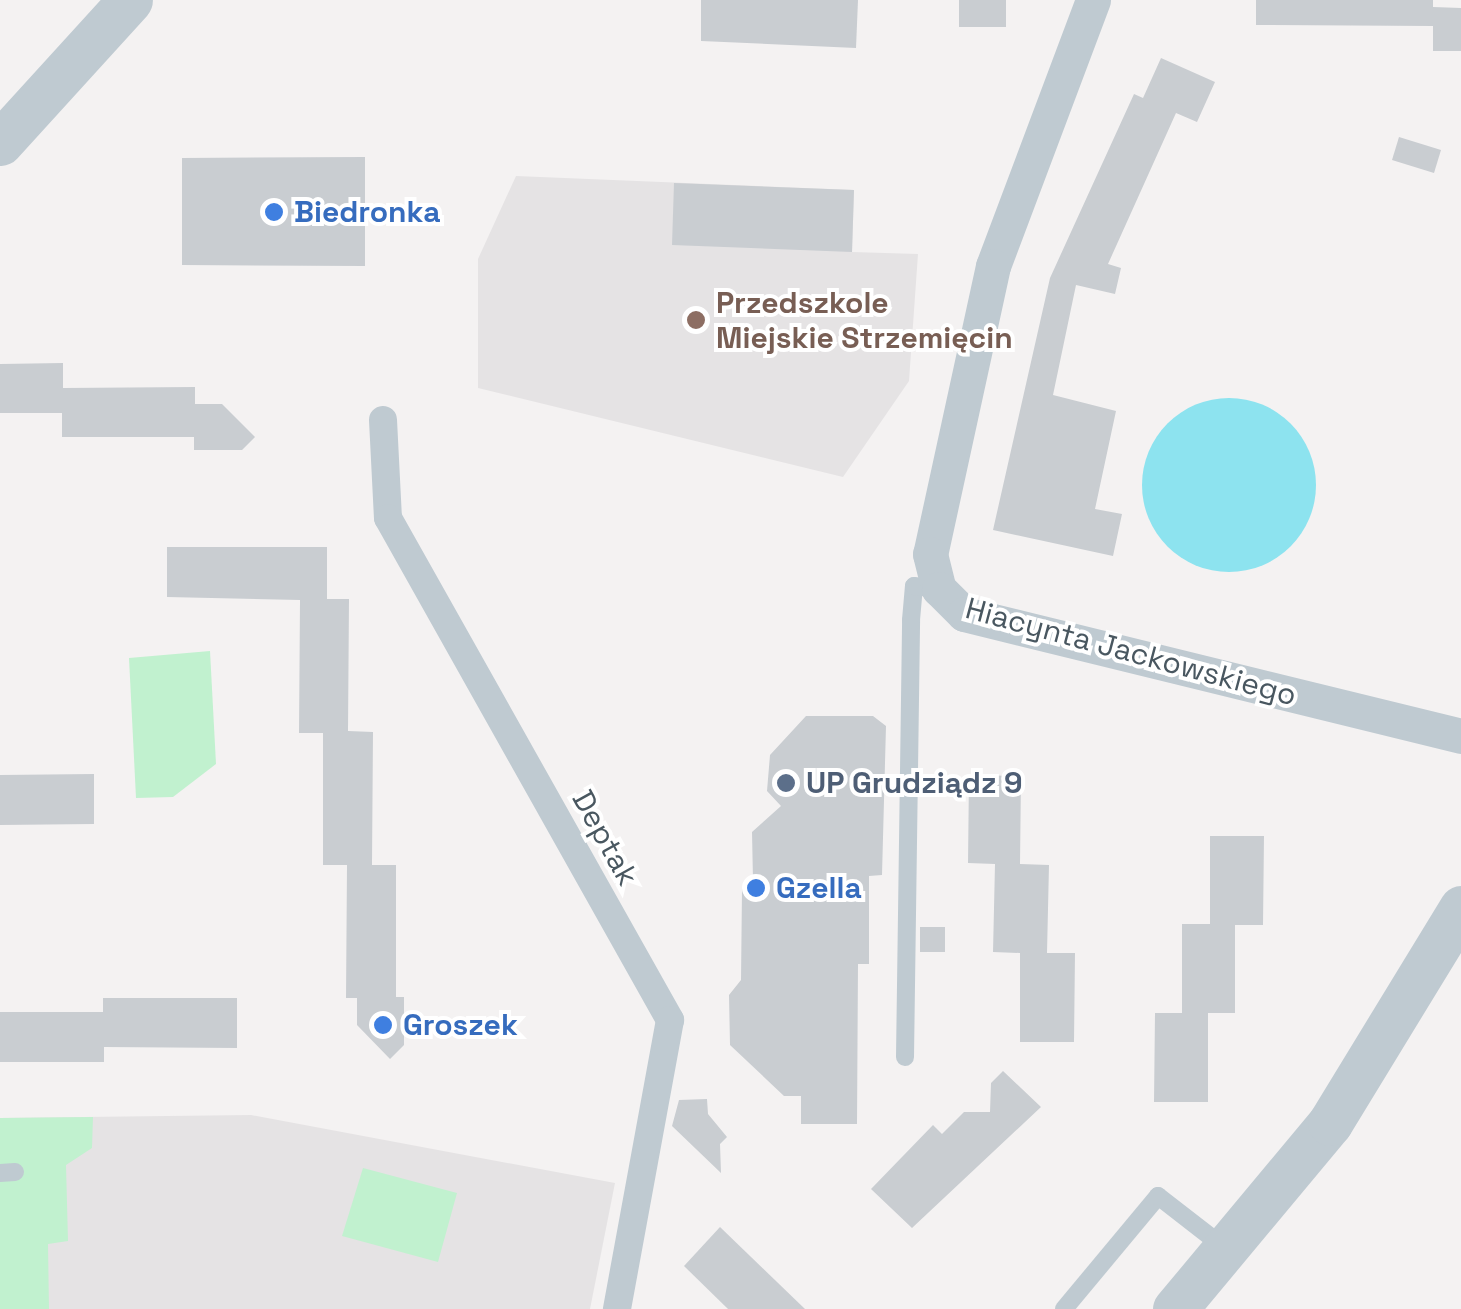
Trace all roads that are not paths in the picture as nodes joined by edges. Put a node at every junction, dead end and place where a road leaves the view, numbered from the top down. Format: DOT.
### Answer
graph roads {
  1 [pos="130,0"];
  2 [pos="1093,0"];
  3 [pos="0,143"];
  4 [pos="382,420"];
  5 [pos="939,590"];
  6 [pos="1461,736"];
  7 [pos="1461,908"];
  8 [pos="905,1057"];
  9 [pos="1226,1248"];
  10 [pos="617,1309"];
  11 [pos="1064,1309"];
  12 [pos="1175,1309"];
  1 -- 3 [label="street"];
  2 -- 5 [label="street, Hiacynta Jackowskiego"];
  4 -- 10 [label="street, Deptak"];
  5 -- 6 [label="street, Hiacynta Jackowskiego"];
  5 -- 8 [label="lane"];
  7 -- 9 [label="street"];
  9 -- 11 [label="lane"];
  9 -- 12 [label="street"];
}
